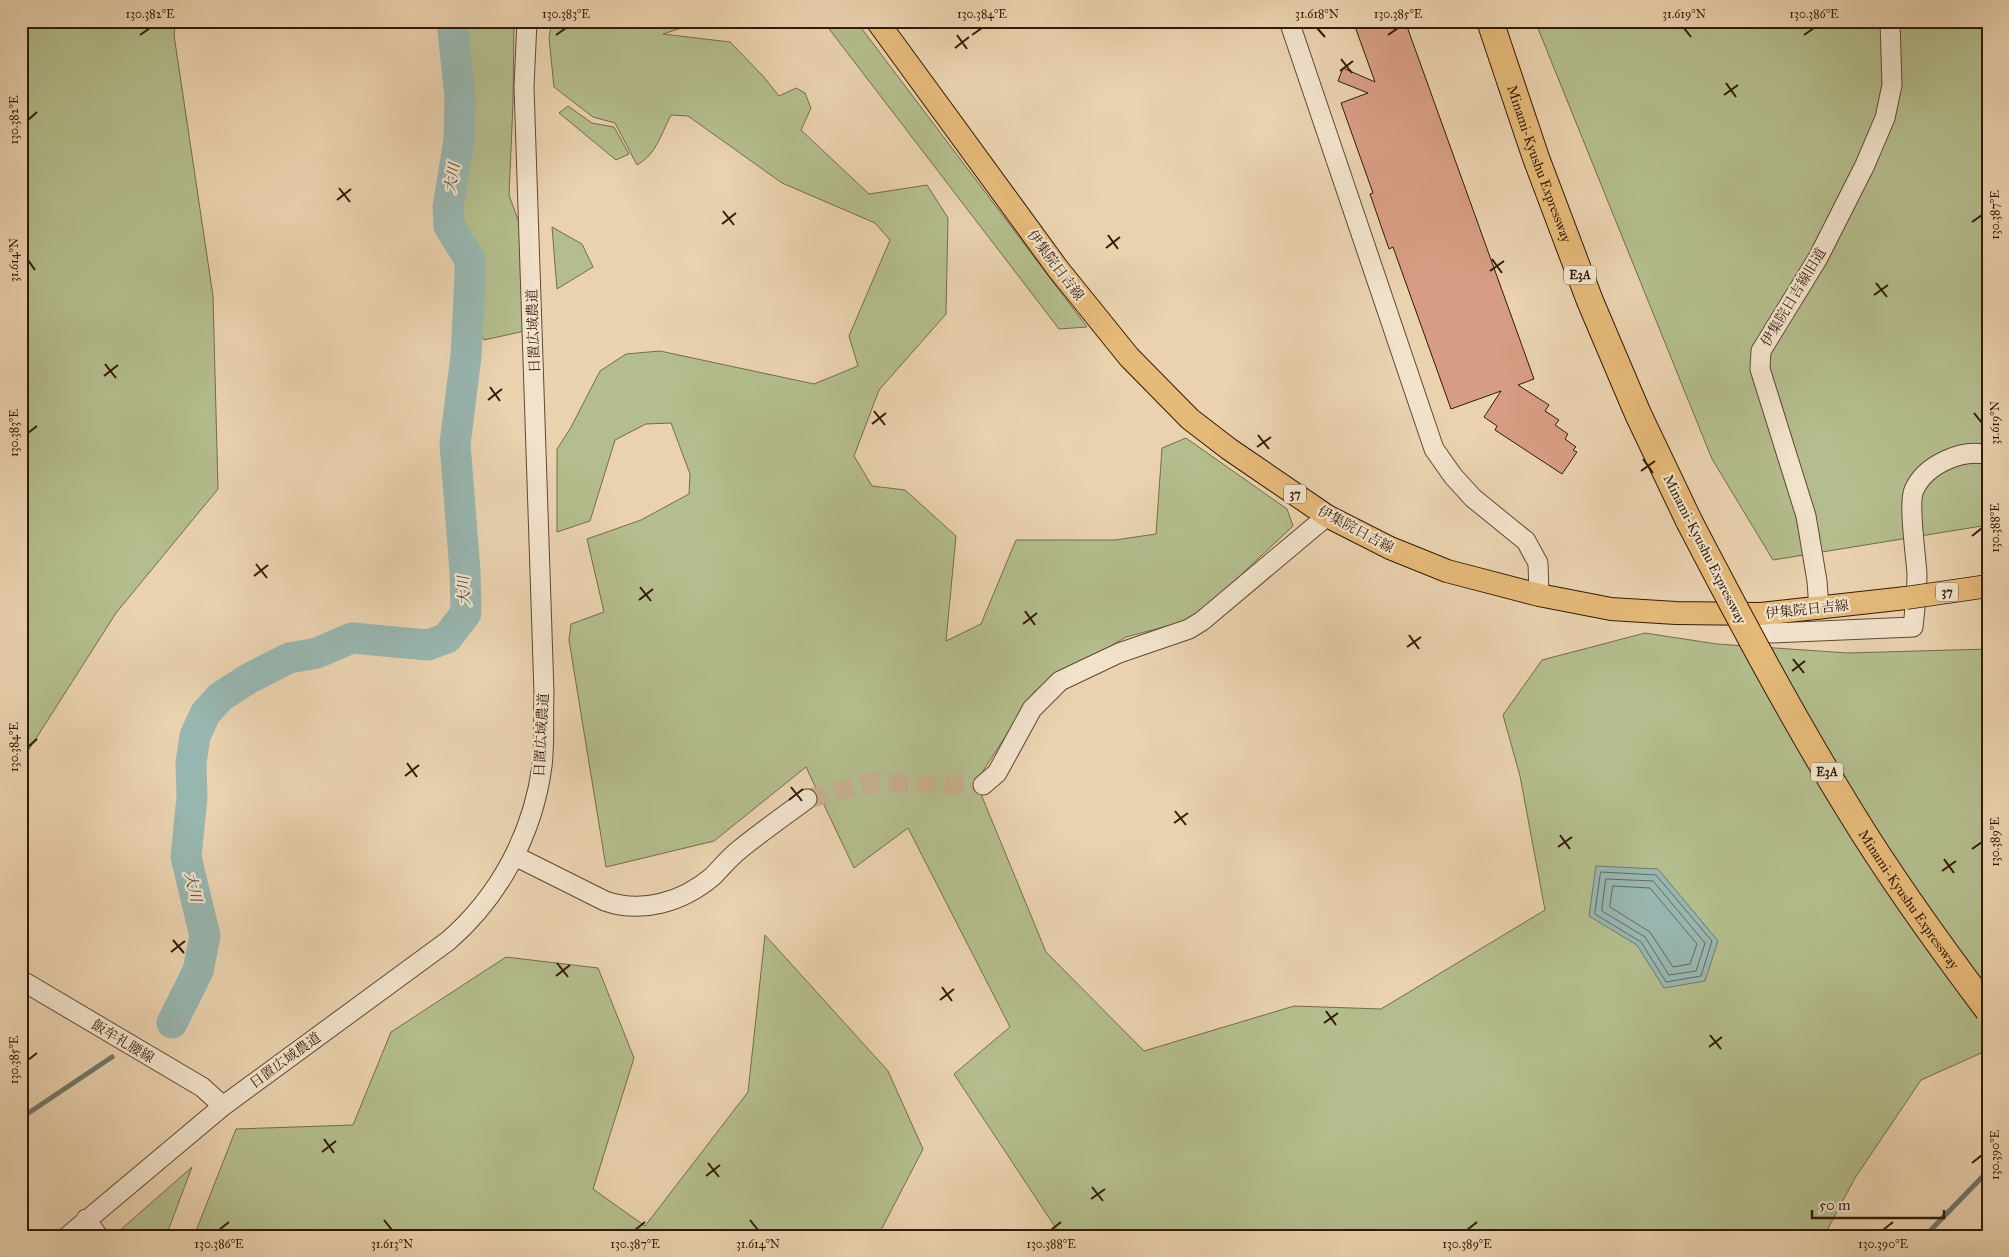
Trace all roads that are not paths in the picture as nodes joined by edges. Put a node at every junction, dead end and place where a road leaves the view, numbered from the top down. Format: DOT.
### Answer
graph roads {
  1 [pos="527,21"];
  2 [pos="877,21"];
  3 [pos="1289,21"];
  4 [pos="1490,21"];
  5 [pos="1890,21"];
  6 [pos="1988,455"];
  7 [pos="1327,516"];
  8 [pos="1988,586"];
  9 [pos="1538,595"];
  10 [pos="1819,609"];
  11 [pos="1762,614"];
  12 [pos="983,785"];
  13 [pos="807,799"];
  14 [pos="515,856"];
  15 [pos="21,980"];
  16 [pos="1988,1010"];
  17 [pos="223,1106"];
  18 [pos="86,1219"];
  19 [pos="68,1236"];
  20 [pos="98,1236"];
  1 -- 14 [label="street, 日置広域農道"];
  2 -- 7 [label="main road, 伊集院日吉線 / 37"];
  3 -- 9 [label="street"];
  4 -- 16 [label="highway, Minami-Kyushu Expressway / E3A, bridge"];
  5 -- 10 [label="street, 伊集院日吉線旧道"];
  6 -- 11 [label="street"];
  7 -- 9 [label="main road, 伊集院日吉線 / 37"];
  7 -- 12 [label="street"];
  8 -- 10 [label="main road, 伊集院日吉線 / 37, bridge"];
  9 -- 11 [label="main road, 伊集院日吉線 / 37"];
  10 -- 11 [label="main road, 伊集院日吉線 / 37"];
  13 -- 14 [label="street"];
  14 -- 17 [label="street, 日置広域農道"];
  15 -- 17 [label="street, 飯牟礼腰線"];
  17 -- 18 [label="street, 日置広域農道"];
  18 -- 19 [label="street, 日置広域農道"];
  18 -- 20 [label="street"];
}
